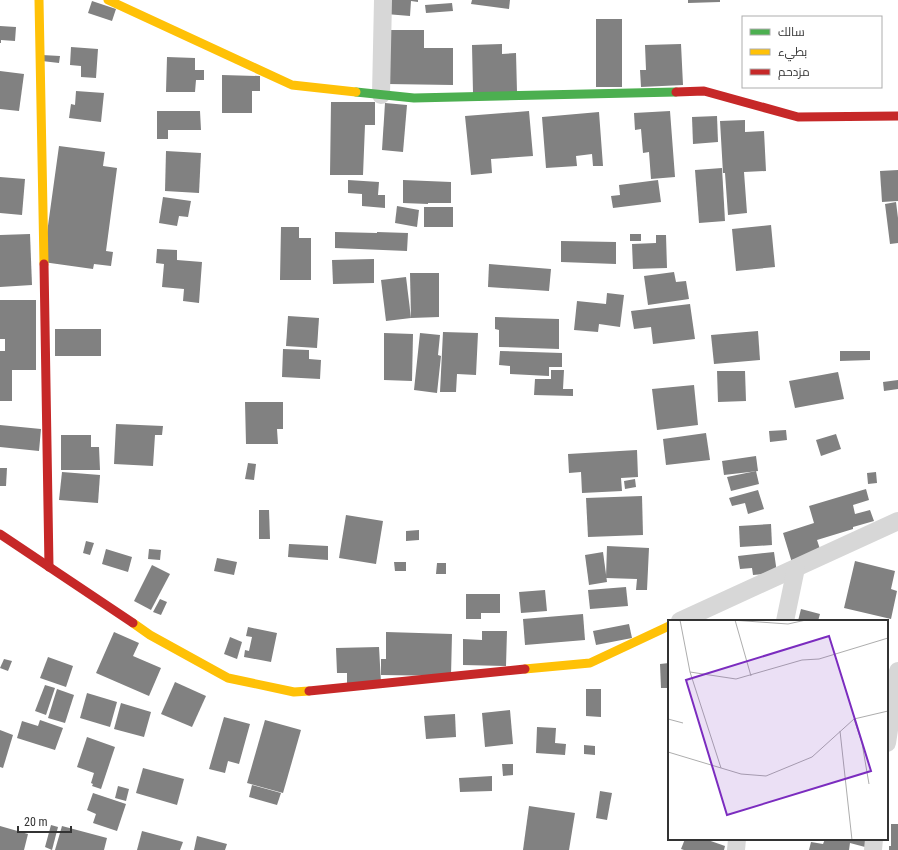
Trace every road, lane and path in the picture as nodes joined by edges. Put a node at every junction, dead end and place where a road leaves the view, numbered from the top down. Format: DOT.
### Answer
graph roads {
  1 [pos="39,0"];
  2 [pos="108,0"];
  3 [pos="383,0"];
  4 [pos="381,95"];
  5 [pos="898,116"];
  6 [pos="898,521"];
  7 [pos="898,526"];
  8 [pos="0,534"];
  9 [pos="49,567"];
  10 [pos="796,568"];
  11 [pos="682,620"];
  12 [pos="785,620"];
  13 [pos="668,626"];
  14 [pos="898,671"];
  15 [pos="888,736"];
  16 [pos="737,840"];
  17 [pos="874,840"];
  18 [pos="736,850"];
  19 [pos="873,850"];
  1 -- 9 [label="street"];
  2 -- 4 [label="street"];
  3 -- 4 [label="street"];
  4 -- 5 [label="street"];
  6 -- 7 [label="street"];
  6 -- 10 [label="street"];
  8 -- 9 [label="street"];
  9 -- 13 [label="street"];
  10 -- 11 [label="street"];
  10 -- 12 [label="street"];
  14 -- 15 [label="street"];
  16 -- 18 [label="street"];
  17 -- 19 [label="street"];
}
